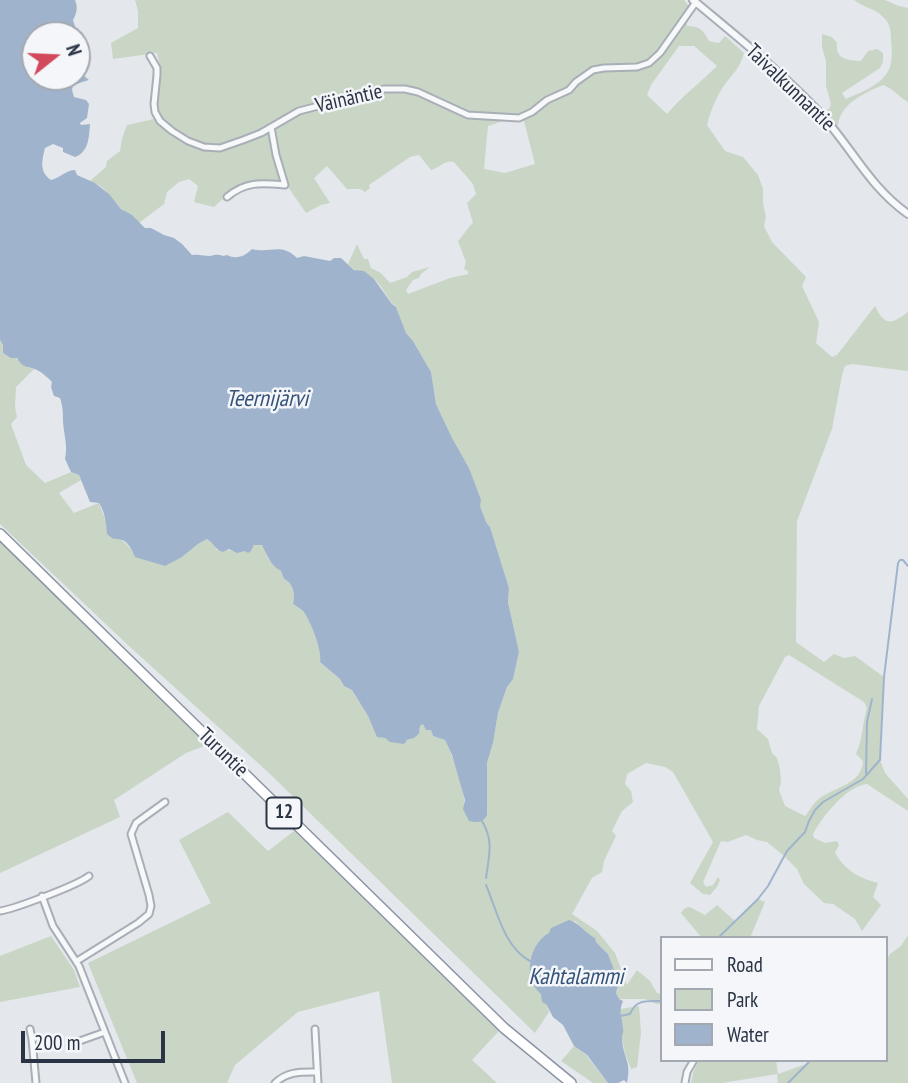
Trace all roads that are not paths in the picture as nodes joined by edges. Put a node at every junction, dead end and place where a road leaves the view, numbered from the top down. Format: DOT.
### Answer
graph roads {
  1 [pos="694,1"];
  2 [pos="150,56"];
  3 [pos="271,127"];
  4 [pos="227,197"];
  5 [pos="908,214"];
  6 [pos="0,534"];
  7 [pos="165,802"];
  8 [pos="89,876"];
  9 [pos="42,896"];
  10 [pos="0,911"];
  11 [pos="77,961"];
  12 [pos="30,1029"];
  13 [pos="315,1029"];
  14 [pos="105,1032"];
  15 [pos="71,1044"];
  16 [pos="693,1062"];
  17 [pos="317,1072"];
  18 [pos="36,1083"];
  19 [pos="125,1083"];
  20 [pos="275,1083"];
  21 [pos="318,1083"];
  22 [pos="571,1083"];
  23 [pos="685,1083"];
  1 -- 3 [label="street, Väinäntie"];
  1 -- 5 [label="street, Taivalkunnantie"];
  2 -- 3 [label="street, Väinäntie"];
  3 -- 4 [label="street"];
  6 -- 22 [label="highway, Turuntie / 12"];
  7 -- 11 [label="street"];
  8 -- 9 [label="street"];
  9 -- 10 [label="street"];
  9 -- 11 [label="street"];
  11 -- 14 [label="street"];
  12 -- 18 [label="street"];
  13 -- 17 [label="street"];
  14 -- 15 [label="street"];
  14 -- 19 [label="street"];
  16 -- 23 [label="street"];
  17 -- 20 [label="street"];
  17 -- 21 [label="street"];
}
